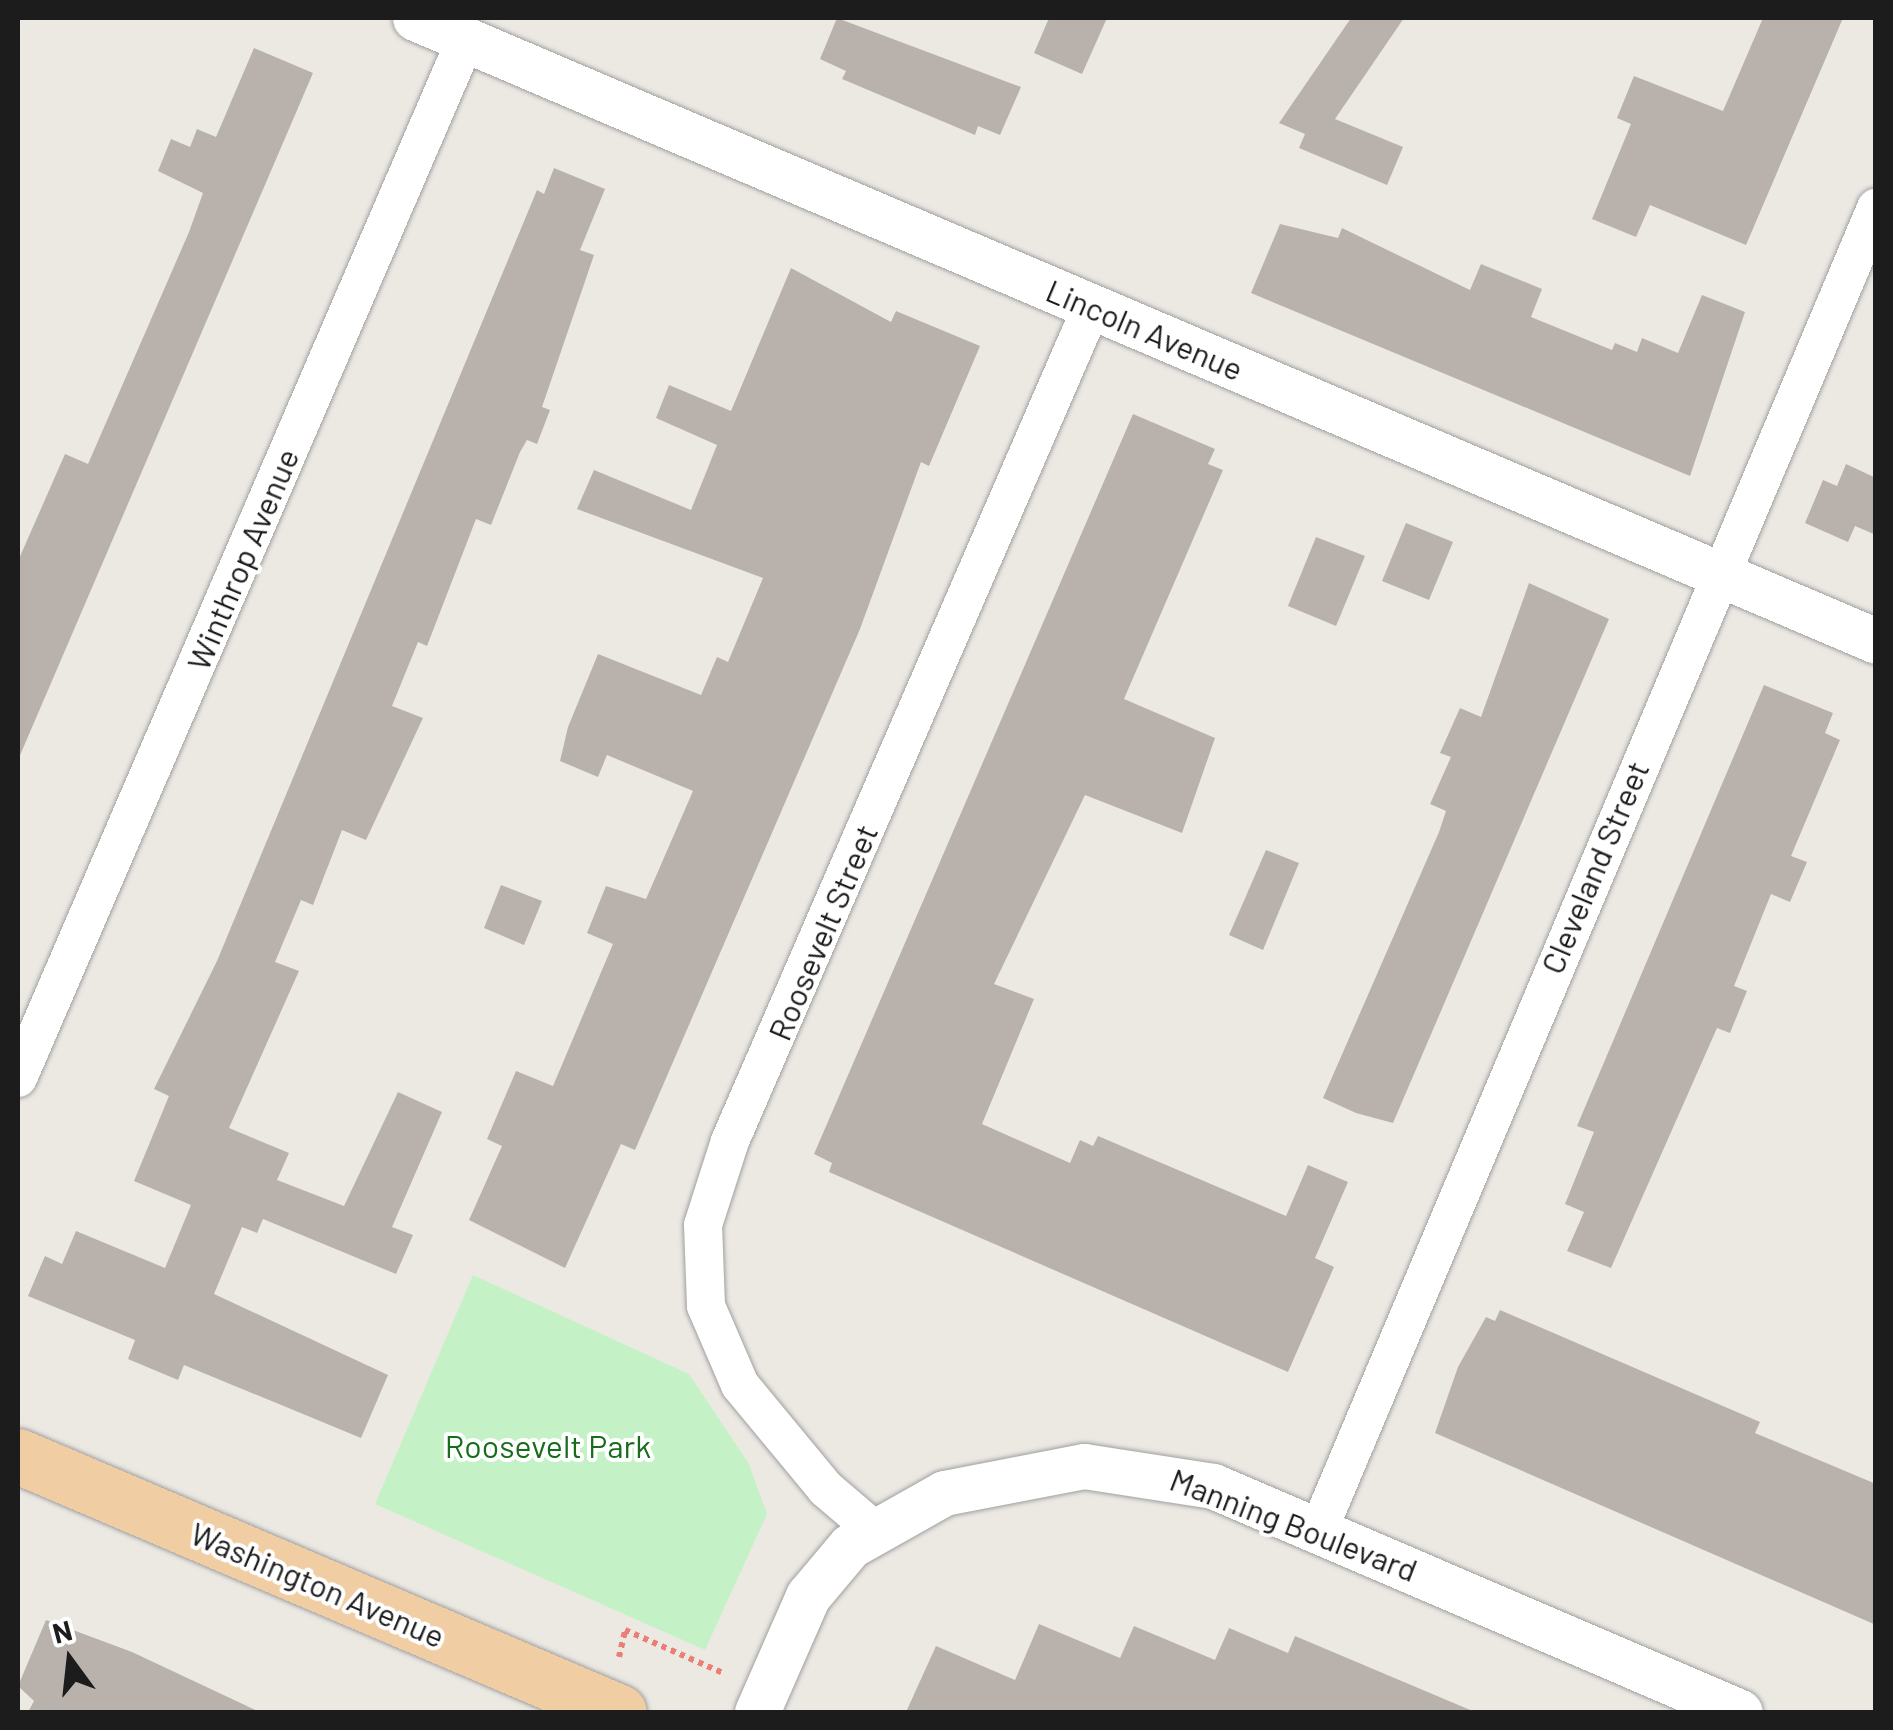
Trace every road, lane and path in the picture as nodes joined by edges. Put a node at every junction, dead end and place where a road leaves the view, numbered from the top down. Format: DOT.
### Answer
graph roads {
  1 [pos="415,18"];
  2 [pos="466,40"];
  3 [pos="1876,208"];
  4 [pos="1092,306"];
  5 [pos="1717,573"];
  6 [pos="1876,641"];
  7 [pos="18,1078"];
  8 [pos="18,1456"];
  9 [pos="872,1529"];
  10 [pos="1318,1529"];
  11 [pos="761,1702"];
  12 [pos="614,1710"];
  13 [pos="1740,1712"];
  1 -- 2 [label="street, Lincoln Avenue"];
  2 -- 4 [label="street, Lincoln Avenue"];
  2 -- 7 [label="street, Winthrop Avenue"];
  3 -- 5 [label="street, Cleveland Street"];
  4 -- 5 [label="street, Lincoln Avenue"];
  4 -- 9 [label="street, Roosevelt Street"];
  5 -- 6 [label="street, Lincoln Avenue"];
  5 -- 10 [label="street, Cleveland Street"];
  8 -- 12 [label="main road, Washington Avenue"];
  9 -- 10 [label="street, Manning Boulevard"];
  9 -- 11 [label="street, Manning Boulevard"];
  10 -- 13 [label="street, Manning Boulevard"];
  11 -- 12 [label="path"];
}
